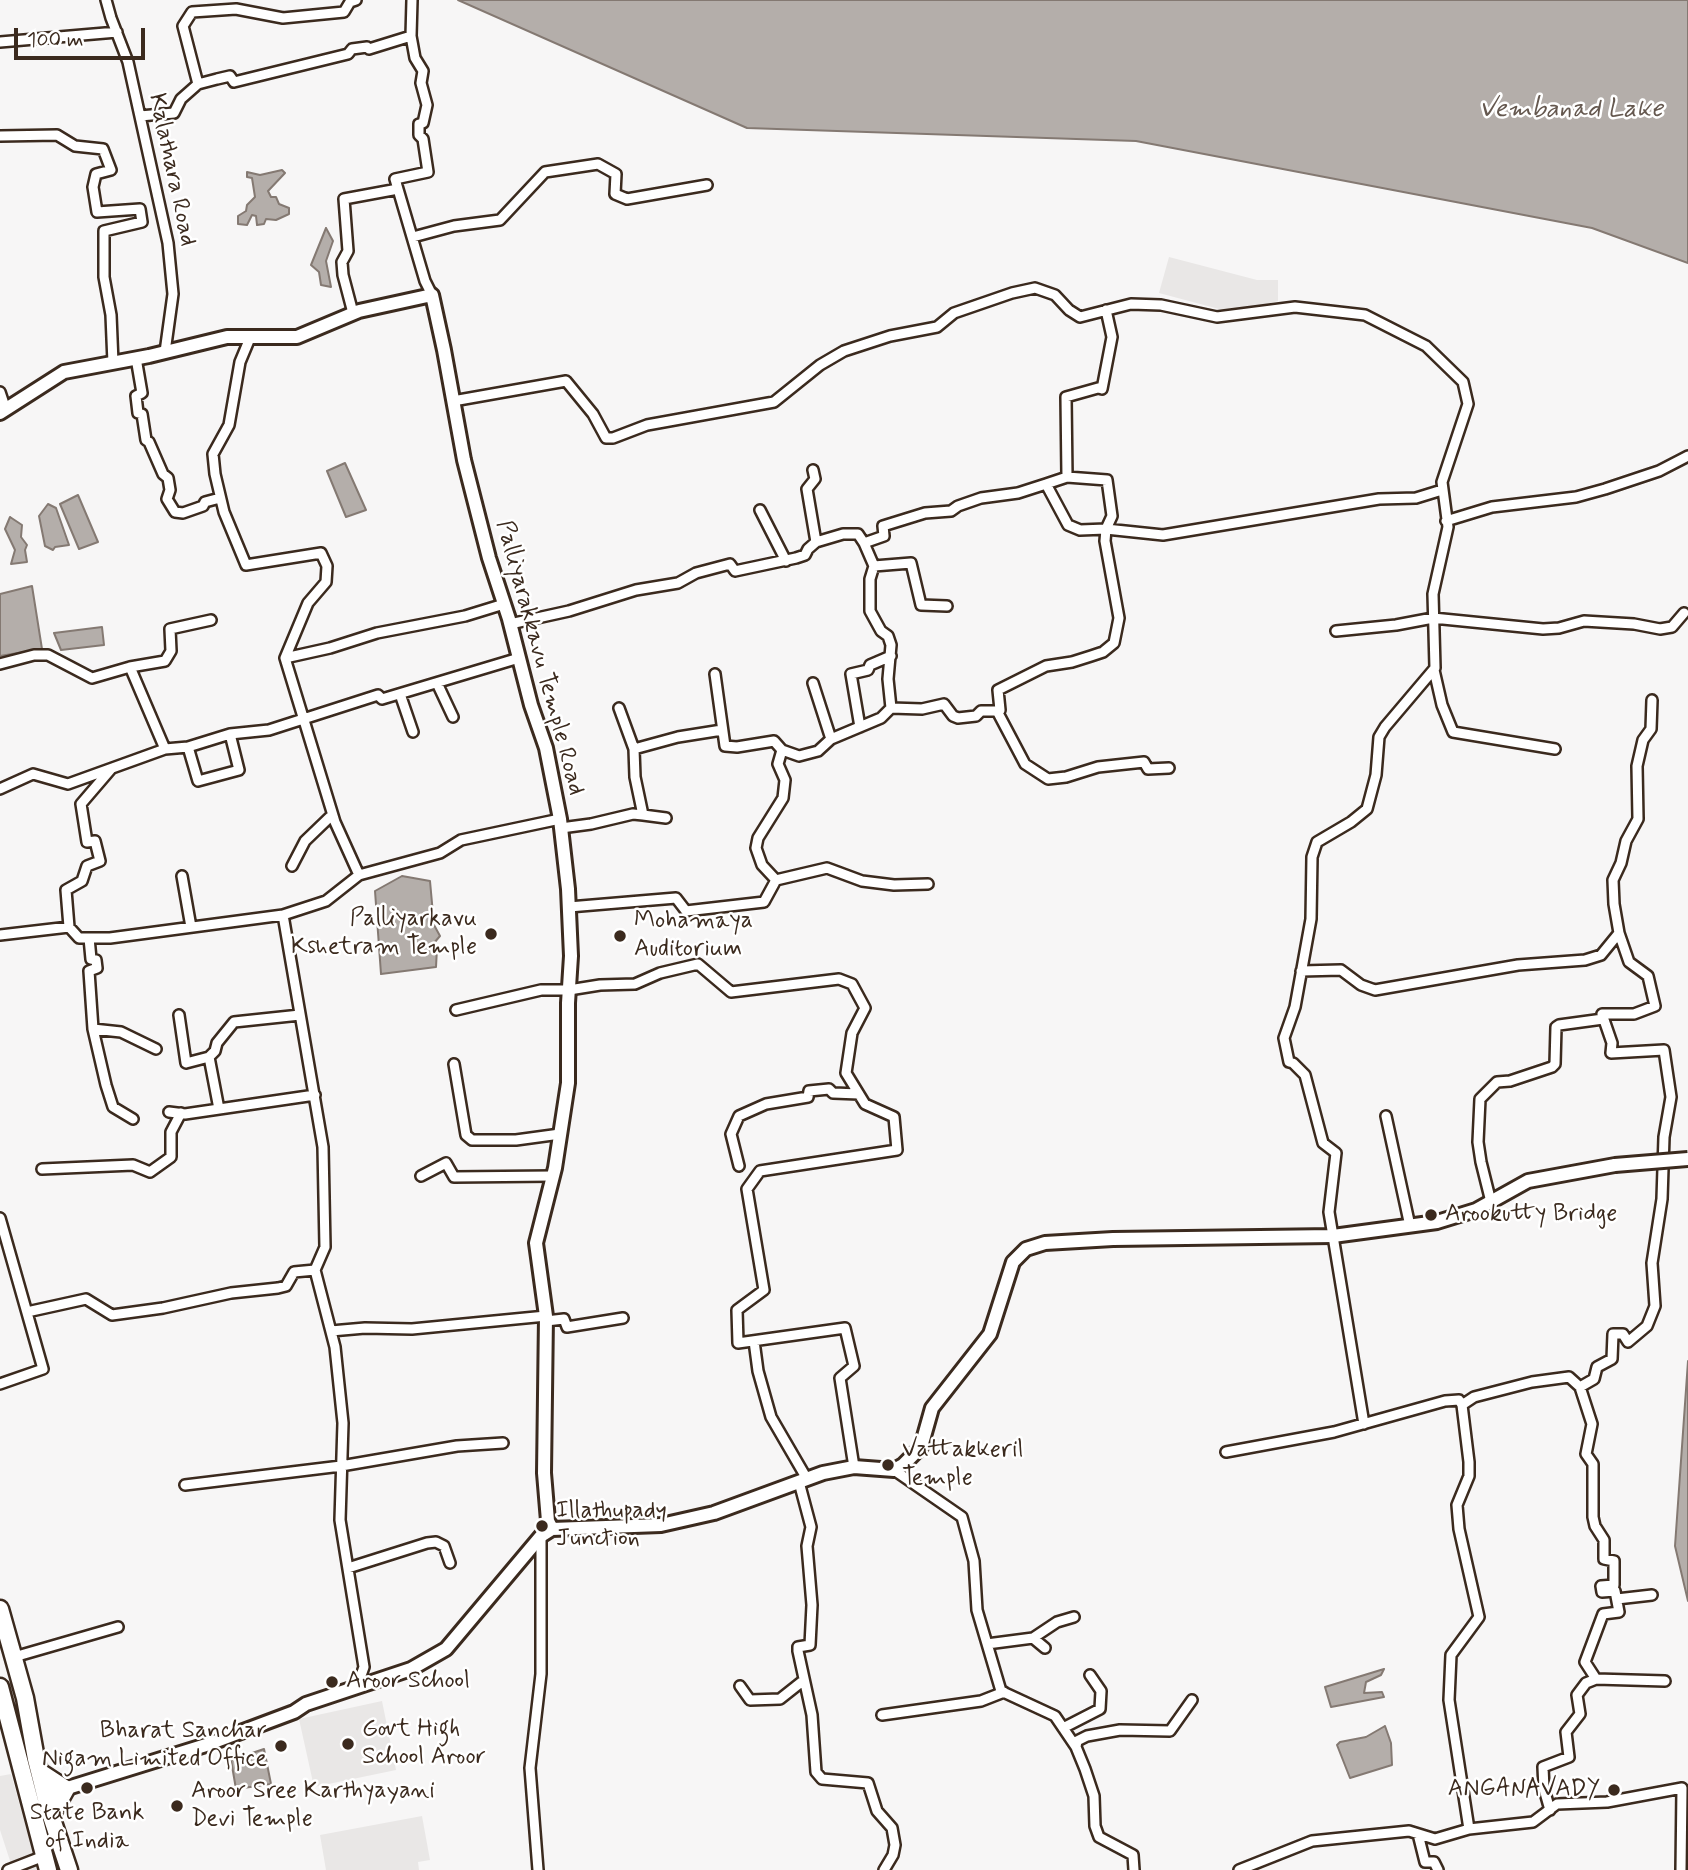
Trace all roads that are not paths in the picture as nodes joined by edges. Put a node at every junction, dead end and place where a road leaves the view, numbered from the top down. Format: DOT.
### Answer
graph roads {
  1 [pos="106,0"];
  2 [pos="356,0"];
  3 [pos="412,0"];
  4 [pos="117,32"];
  5 [pos="411,36"];
  6 [pos="0,42"];
  7 [pos="198,84"];
  8 [pos="141,116"];
  9 [pos="0,136"];
  10 [pos="707,185"];
  11 [pos="398,189"];
  12 [pos="413,237"];
  13 [pos="432,295"];
  14 [pos="1106,310"];
  15 [pos="354,313"];
  16 [pos="250,338"];
  17 [pos="165,352"];
  18 [pos="136,358"];
  19 [pos="113,363"];
  20 [pos="0,392"];
  21 [pos="453,401"];
  22 [pos="3,412"];
  23 [pos="1688,456"];
  24 [pos="813,470"];
  25 [pos="1068,477"];
  26 [pos="1046,484"];
  27 [pos="1442,490"];
  28 [pos="220,498"];
  29 [pos="761,510"];
  30 [pos="1446,521"];
  31 [pos="1106,529"];
  32 [pos="816,542"];
  33 [pos="864,543"];
  34 [pos="786,561"];
  35 [pos="874,566"];
  36 [pos="504,604"];
  37 [pos="947,606"];
  38 [pos="1684,613"];
  39 [pos="1433,618"];
  40 [pos="211,620"];
  41 [pos="510,624"];
  42 [pos="1336,631"];
  43 [pos="891,656"];
  44 [pos="285,658"];
  45 [pos="519,658"];
  46 [pos="0,664"];
  47 [pos="130,667"];
  48 [pos="1434,670"];
  49 [pos="715,674"];
  50 [pos="437,683"];
  51 [pos="813,683"];
  52 [pos="400,694"];
  53 [pos="1652,700"];
  54 [pos="619,708"];
  55 [pos="891,708"];
  56 [pos="997,711"];
  57 [pos="303,717"];
  58 [pos="453,718"];
  59 [pos="860,727"];
  60 [pos="722,730"];
  61 [pos="413,732"];
  62 [pos="230,734"];
  63 [pos="831,739"];
  64 [pos="188,747"];
  65 [pos="165,749"];
  66 [pos="634,749"];
  67 [pos="1555,749"];
  68 [pos="782,750"];
  69 [pos="1169,768"];
  70 [pos="111,769"];
  71 [pos="0,789"];
  72 [pos="332,815"];
  73 [pos="643,815"];
  74 [pos="666,818"];
  75 [pos="561,823"];
  76 [pos="292,866"];
  77 [pos="359,875"];
  78 [pos="182,876"];
  79 [pos="776,880"];
  80 [pos="928,884"];
  81 [pos="569,907"];
  82 [pos="283,915"];
  83 [pos="191,927"];
  84 [pos="69,928"];
  85 [pos="1619,933"];
  86 [pos="0,934"];
  87 [pos="89,938"];
  88 [pos="1301,971"];
  89 [pos="569,990"];
  90 [pos="456,1010"];
  91 [pos="179,1015"];
  92 [pos="300,1015"];
  93 [pos="1604,1019"];
  94 [pos="93,1029"];
  95 [pos="156,1049"];
  96 [pos="209,1057"];
  97 [pos="454,1063"];
  98 [pos="859,1094"];
  99 [pos="315,1095"];
  100 [pos="219,1109"];
  101 [pos="169,1112"];
  102 [pos="181,1113"];
  103 [pos="1386,1116"];
  104 [pos="133,1119"];
  105 [pos="560,1134"];
  106 [pos="1688,1159"];
  107 [pos="739,1166"];
  108 [pos="42,1169"];
  109 [pos="553,1176"];
  110 [pos="421,1177"];
  111 [pos="1491,1202"];
  112 [pos="0,1218"];
  113 [pos="1410,1226"];
  114 [pos="1333,1236"];
  115 [pos="315,1270"];
  116 [pos="27,1312"];
  117 [pos="623,1318"];
  118 [pos="546,1319"];
  119 [pos="331,1331"];
  120 [pos="754,1341"];
  121 [pos="0,1384"];
  122 [pos="1580,1387"];
  123 [pos="1462,1405"];
  124 [pos="1364,1424"];
  125 [pos="503,1443"];
  126 [pos="1226,1452"];
  127 [pos="341,1466"];
  128 [pos="854,1467"];
  129 [pos="894,1470"];
  130 [pos="803,1480"];
  131 [pos="185,1485"];
  132 [pos="547,1532"];
  133 [pos="450,1563"];
  134 [pos="348,1568"];
  135 [pos="1652,1595"];
  136 [pos="1617,1599"];
  137 [pos="0,1609"];
  138 [pos="1074,1617"];
  139 [pos="118,1627"];
  140 [pos="1033,1638"];
  141 [pos="987,1644"];
  142 [pos="1045,1648"];
  143 [pos="14,1657"];
  144 [pos="1090,1675"];
  145 [pos="1596,1679"];
  146 [pos="804,1680"];
  147 [pos="1665,1681"];
  148 [pos="740,1686"];
  149 [pos="358,1687"];
  150 [pos="0,1688"];
  151 [pos="1004,1692"];
  152 [pos="1192,1700"];
  153 [pos="882,1715"];
  154 [pos="1063,1728"];
  155 [pos="1076,1746"];
  156 [pos="40,1772"];
  157 [pos="66,1789"];
  158 [pos="45,1795"];
  159 [pos="1550,1810"];
  160 [pos="51,1816"];
  161 [pos="1469,1829"];
  162 [pos="1418,1834"];
  163 [pos="46,1863"];
  164 [pos="8,1870"];
  165 [pos="69,1870"];
  166 [pos="538,1870"];
  167 [pos="884,1870"];
  168 [pos="1134,1870"];
  169 [pos="1239,1870"];
  170 [pos="1438,1870"];
  171 [pos="1681,1870"];
  1 -- 4 [label="street, Kalathara Road"];
  2 -- 7 [label="street"];
  3 -- 5 [label="street"];
  4 -- 6 [label="street"];
  4 -- 8 [label="street, Kalathara Road"];
  5 -- 7 [label="street"];
  5 -- 11 [label="street"];
  7 -- 8 [label="street"];
  8 -- 17 [label="street, Kalathara Road"];
  9 -- 19 [label="street"];
  10 -- 12 [label="street"];
  11 -- 12 [label="street"];
  11 -- 15 [label="street"];
  12 -- 13 [label="street"];
  13 -- 15 [label="main road"];
  13 -- 21 [label="main road, Palliyarakkavu Temple Road"];
  14 -- 21 [label="street"];
  14 -- 25 [label="street"];
  14 -- 27 [label="street"];
  15 -- 16 [label="main road"];
  16 -- 17 [label="main road"];
  16 -- 28 [label="street"];
  17 -- 18 [label="main road"];
  18 -- 19 [label="main road"];
  18 -- 28 [label="street"];
  19 -- 22 [label="main road"];
  20 -- 22 [label="street"];
  21 -- 36 [label="main road, Palliyarakkavu Temple Road"];
  23 -- 30 [label="street"];
  24 -- 32 [label="street"];
  25 -- 26 [label="street"];
  25 -- 31 [label="street"];
  26 -- 31 [label="street"];
  26 -- 33 [label="street"];
  27 -- 30 [label="street"];
  27 -- 31 [label="street"];
  28 -- 44 [label="street"];
  29 -- 34 [label="street"];
  30 -- 39 [label="street"];
  31 -- 56 [label="street"];
  32 -- 33 [label="street"];
  32 -- 34 [label="street"];
  33 -- 35 [label="street"];
  34 -- 41 [label="street"];
  35 -- 37 [label="street"];
  35 -- 43 [label="street"];
  36 -- 41 [label="main road, Palliyarakkavu Temple Road"];
  36 -- 44 [label="street"];
  38 -- 39 [label="street"];
  39 -- 42 [label="street"];
  39 -- 48 [label="street"];
  40 -- 47 [label="street"];
  41 -- 45 [label="main road, Palliyarakkavu Temple Road"];
  43 -- 55 [label="street"];
  43 -- 59 [label="street"];
  44 -- 57 [label="street"];
  45 -- 50 [label="street"];
  45 -- 75 [label="main road, Palliyarakkavu Temple Road"];
  46 -- 47 [label="street"];
  47 -- 65 [label="street"];
  48 -- 67 [label="street"];
  48 -- 88 [label="street"];
  49 -- 60 [label="street"];
  50 -- 52 [label="street"];
  50 -- 58 [label="street"];
  51 -- 63 [label="street"];
  52 -- 57 [label="street"];
  52 -- 61 [label="street"];
  53 -- 85 [label="street"];
  54 -- 66 [label="street"];
  55 -- 56 [label="street"];
  55 -- 59 [label="street"];
  56 -- 69 [label="street"];
  57 -- 62 [label="street"];
  57 -- 72 [label="street"];
  59 -- 63 [label="street"];
  60 -- 66 [label="street"];
  60 -- 68 [label="street"];
  62 -- 64 [label="street"];
  62 -- 64 [label="street"];
  63 -- 68 [label="street"];
  64 -- 65 [label="street"];
  65 -- 70 [label="street"];
  66 -- 73 [label="street"];
  68 -- 79 [label="street"];
  70 -- 71 [label="street"];
  70 -- 84 [label="street"];
  72 -- 76 [label="street"];
  72 -- 77 [label="street"];
  73 -- 74 [label="street"];
  73 -- 75 [label="street"];
  75 -- 77 [label="street"];
  75 -- 81 [label="main road, Palliyarakkavu Temple Road"];
  77 -- 82 [label="street"];
  78 -- 83 [label="street"];
  79 -- 80 [label="street"];
  79 -- 81 [label="street"];
  81 -- 89 [label="main road, Palliyarakkavu Temple Road"];
  82 -- 83 [label="street"];
  82 -- 92 [label="street"];
  83 -- 87 [label="street"];
  84 -- 86 [label="street"];
  84 -- 87 [label="street"];
  85 -- 88 [label="street"];
  85 -- 93 [label="street"];
  87 -- 94 [label="street"];
  88 -- 114 [label="street"];
  89 -- 90 [label="street"];
  89 -- 98 [label="street"];
  89 -- 105 [label="main road, Palliyarakkavu Temple Road"];
  91 -- 96 [label="street"];
  92 -- 96 [label="street"];
  92 -- 99 [label="street"];
  93 -- 111 [label="street"];
  93 -- 122 [label="street"];
  94 -- 95 [label="street"];
  94 -- 104 [label="street"];
  96 -- 100 [label="street"];
  97 -- 105 [label="street"];
  98 -- 107 [label="street"];
  98 -- 120 [label="street"];
  99 -- 100 [label="street"];
  99 -- 115 [label="street"];
  100 -- 102 [label="street"];
  101 -- 102 [label="street"];
  102 -- 108 [label="street"];
  103 -- 113 [label="street"];
  105 -- 109 [label="main road, Palliyarakkavu Temple Road"];
  106 -- 111 [label="main road, bridge"];
  109 -- 110 [label="street"];
  109 -- 118 [label="main road, Palliyarakkavu Temple Road"];
  111 -- 113 [label="main road"];
  112 -- 116 [label="street"];
  113 -- 114 [label="main road"];
  114 -- 124 [label="street"];
  114 -- 129 [label="main road"];
  115 -- 116 [label="street"];
  115 -- 119 [label="street"];
  116 -- 121 [label="street"];
  117 -- 118 [label="street"];
  118 -- 119 [label="street"];
  118 -- 132 [label="main road, Palliyarakkavu Temple Road"];
  119 -- 127 [label="street"];
  120 -- 128 [label="street"];
  120 -- 130 [label="street"];
  122 -- 123 [label="street"];
  122 -- 136 [label="street"];
  123 -- 124 [label="street"];
  123 -- 161 [label="street"];
  124 -- 126 [label="street"];
  125 -- 127 [label="street"];
  127 -- 131 [label="street"];
  127 -- 134 [label="street"];
  128 -- 129 [label="main road"];
  128 -- 130 [label="main road"];
  129 -- 141 [label="street"];
  130 -- 132 [label="main road"];
  130 -- 146 [label="street"];
  132 -- 149 [label="main road"];
  132 -- 166 [label="street"];
  133 -- 134 [label="street"];
  134 -- 149 [label="street"];
  135 -- 136 [label="street"];
  136 -- 145 [label="street"];
  137 -- 143 [label="highway"];
  138 -- 140 [label="street"];
  139 -- 143 [label="street"];
  140 -- 141 [label="street"];
  140 -- 142 [label="street"];
  141 -- 151 [label="street"];
  143 -- 156 [label="highway"];
  144 -- 154 [label="street"];
  145 -- 147 [label="street"];
  145 -- 159 [label="street"];
  146 -- 148 [label="street"];
  146 -- 167 [label="street"];
  149 -- 157 [label="main road"];
  150 -- 163 [label="highway"];
  151 -- 153 [label="street"];
  151 -- 154 [label="street"];
  152 -- 155 [label="street"];
  154 -- 155 [label="street"];
  155 -- 168 [label="street"];
  156 -- 157 [label="highway"];
  156 -- 158 [label="highway"];
  157 -- 158 [label="main road"];
  157 -- 160 [label="highway"];
  158 -- 160 [label="highway"];
  159 -- 161 [label="street"];
  159 -- 171 [label="street"];
  160 -- 165 [label="highway"];
  161 -- 162 [label="street"];
  162 -- 169 [label="street"];
  162 -- 170 [label="street"];
  163 -- 164 [label="street"];
}
